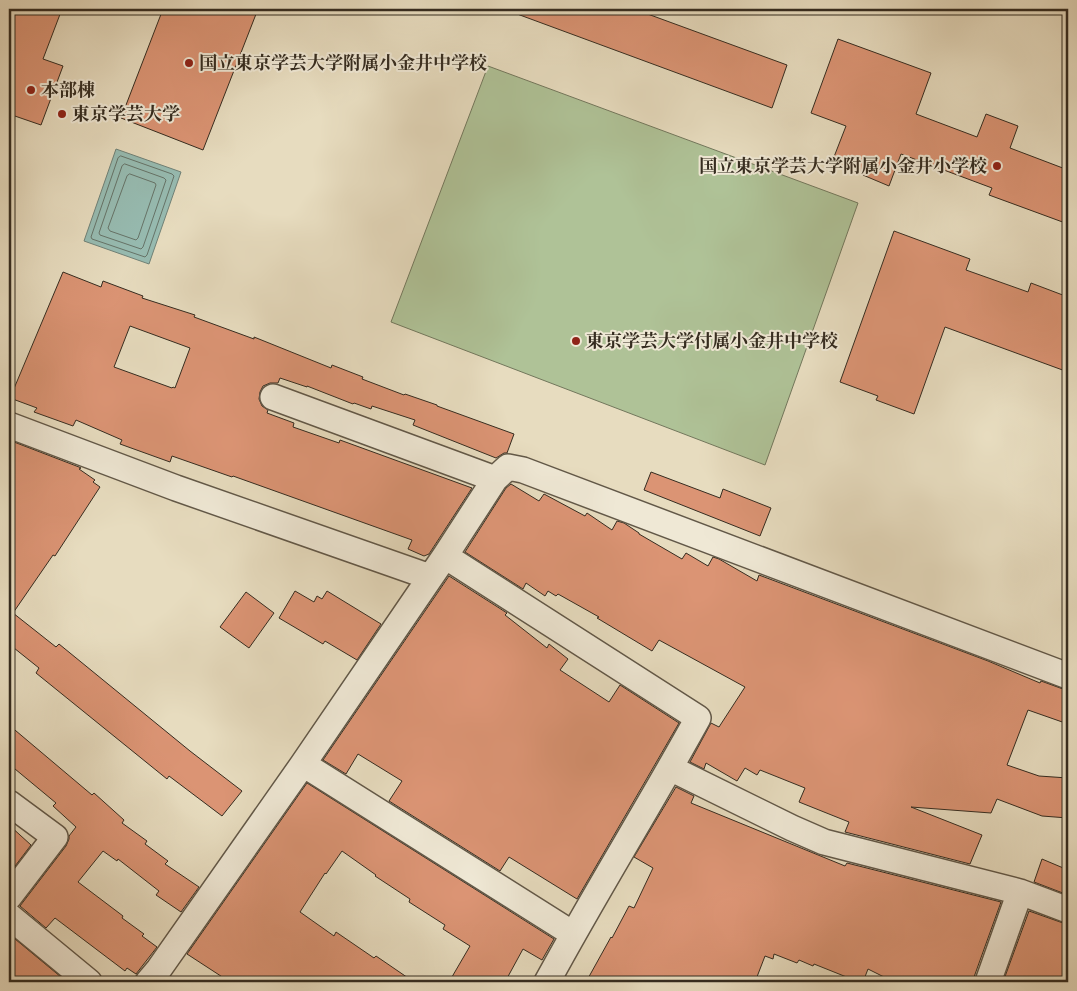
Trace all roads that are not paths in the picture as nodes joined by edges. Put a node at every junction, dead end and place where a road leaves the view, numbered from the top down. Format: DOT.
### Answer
graph roads {
  1 [pos="273,397"];
  2 [pos="9,425"];
  3 [pos="495,479"];
  4 [pos="445,556"];
  5 [pos="430,577"];
  6 [pos="1068,676"];
  7 [pos="303,764"];
  8 [pos="670,768"];
  9 [pos="9,803"];
  10 [pos="1020,892"];
  11 [pos="9,898"];
  12 [pos="1068,910"];
  13 [pos="9,916"];
  14 [pos="573,934"];
  15 [pos="89,982"];
  16 [pos="148,982"];
  17 [pos="547,982"];
  18 [pos="988,982"];
  1 -- 3 [label="street"];
  2 -- 5 [label="street"];
  3 -- 4 [label="street"];
  3 -- 6 [label="street"];
  4 -- 5 [label="street"];
  4 -- 8 [label="street"];
  5 -- 7 [label="street"];
  7 -- 14 [label="street"];
  7 -- 16 [label="street"];
  8 -- 10 [label="street"];
  8 -- 14 [label="street"];
  9 -- 11 [label="street"];
  10 -- 12 [label="street"];
  10 -- 18 [label="street"];
  13 -- 15 [label="street"];
  14 -- 17 [label="street"];
}
